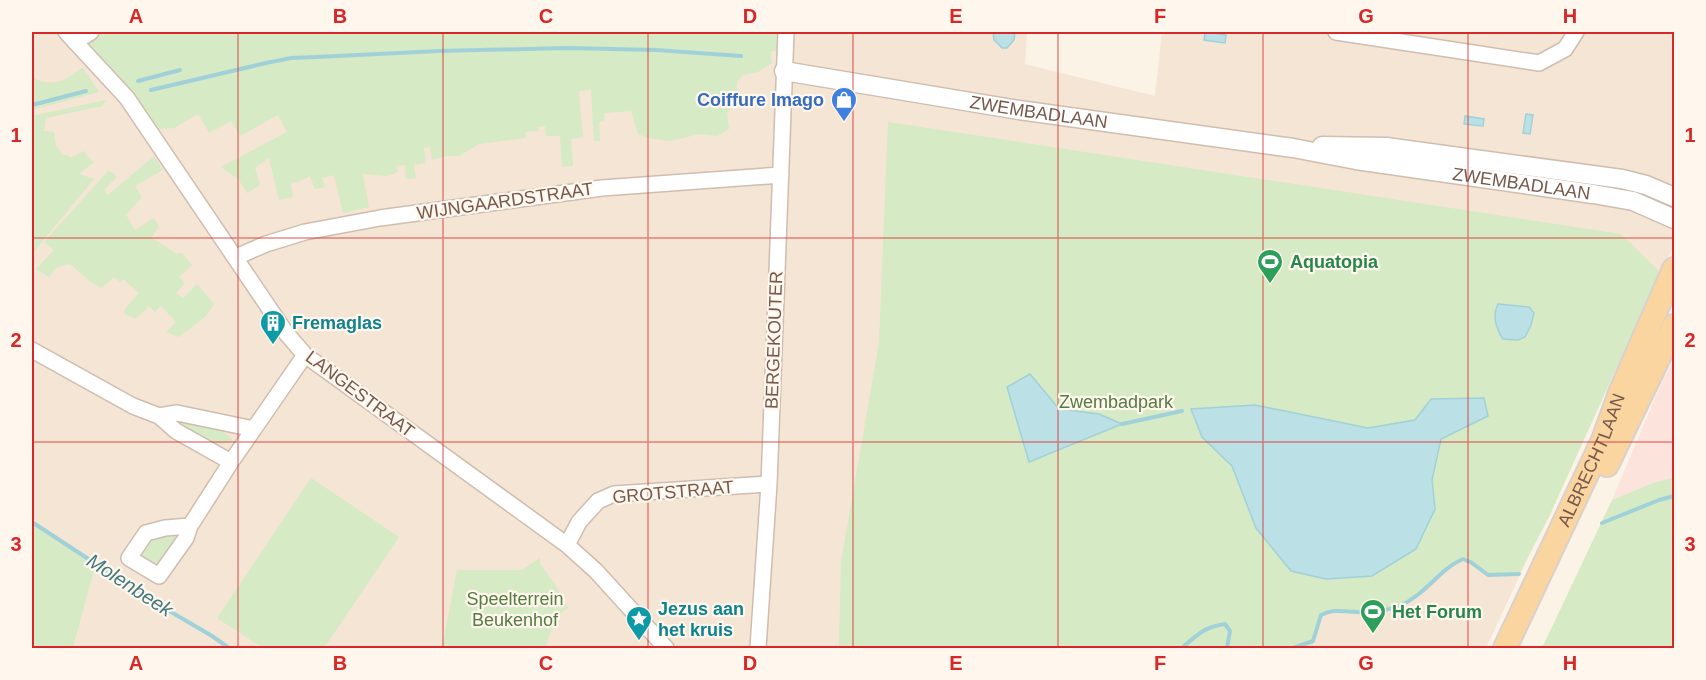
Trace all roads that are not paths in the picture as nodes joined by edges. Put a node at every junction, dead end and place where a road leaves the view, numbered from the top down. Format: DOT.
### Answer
graph roads {
  1 [pos="91,32"];
  2 [pos="786,32"];
  3 [pos="1336,32"];
  4 [pos="1576,32"];
  5 [pos="70,37"];
  6 [pos="784,71"];
  7 [pos="1293,148"];
  8 [pos="1505,163"];
  9 [pos="1419,170"];
  10 [pos="781,175"];
  11 [pos="1594,185"];
  12 [pos="1674,197"];
  13 [pos="1674,219"];
  14 [pos="236,257"];
  15 [pos="1674,269"];
  16 [pos="1674,326"];
  17 [pos="32,350"];
  18 [pos="306,355"];
  19 [pos="159,416"];
  20 [pos="254,429"];
  21 [pos="231,462"];
  22 [pos="769,484"];
  23 [pos="190,525"];
  24 [pos="567,545"];
  25 [pos="666,648"];
  26 [pos="758,648"];
  27 [pos="1505,648"];
  28 [pos="1521,648"];
  1 -- 5 [label="street"];
  2 -- 6 [label="street, BERGEKOUTER"];
  3 -- 4 [label="street"];
  5 -- 14 [label="street, LANGESTRAAT"];
  6 -- 7 [label="street, ZWEMBADLAAN"];
  6 -- 10 [label="street, BERGEKOUTER"];
  7 -- 8 [label="street, ZWEMBADLAAN"];
  7 -- 9 [label="street, ZWEMBADLAAN"];
  8 -- 9 [label="street"];
  8 -- 11 [label="street, ZWEMBADLAAN"];
  9 -- 11 [label="street, ZWEMBADLAAN"];
  10 -- 14 [label="street, WIJNGAARDSTRAAT"];
  10 -- 22 [label="street, BERGEKOUTER"];
  11 -- 12 [label="street, ZWEMBADLAAN"];
  11 -- 13 [label="street, ZWEMBADLAAN"];
  14 -- 18 [label="street, LANGESTRAAT"];
  15 -- 27 [label="main road, ALBRECHTLAAN"];
  16 -- 28 [label="main road, ALBRECHTLAAN"];
  17 -- 19 [label="street"];
  18 -- 20 [label="street"];
  18 -- 24 [label="street, LANGESTRAAT"];
  19 -- 20 [label="street"];
  19 -- 21 [label="street"];
  20 -- 21 [label="street"];
  21 -- 23 [label="street"];
  22 -- 24 [label="street, GROTSTRAAT"];
  22 -- 26 [label="street, BERGEKOUTER"];
  24 -- 25 [label="street, LANGESTRAAT"];
}
